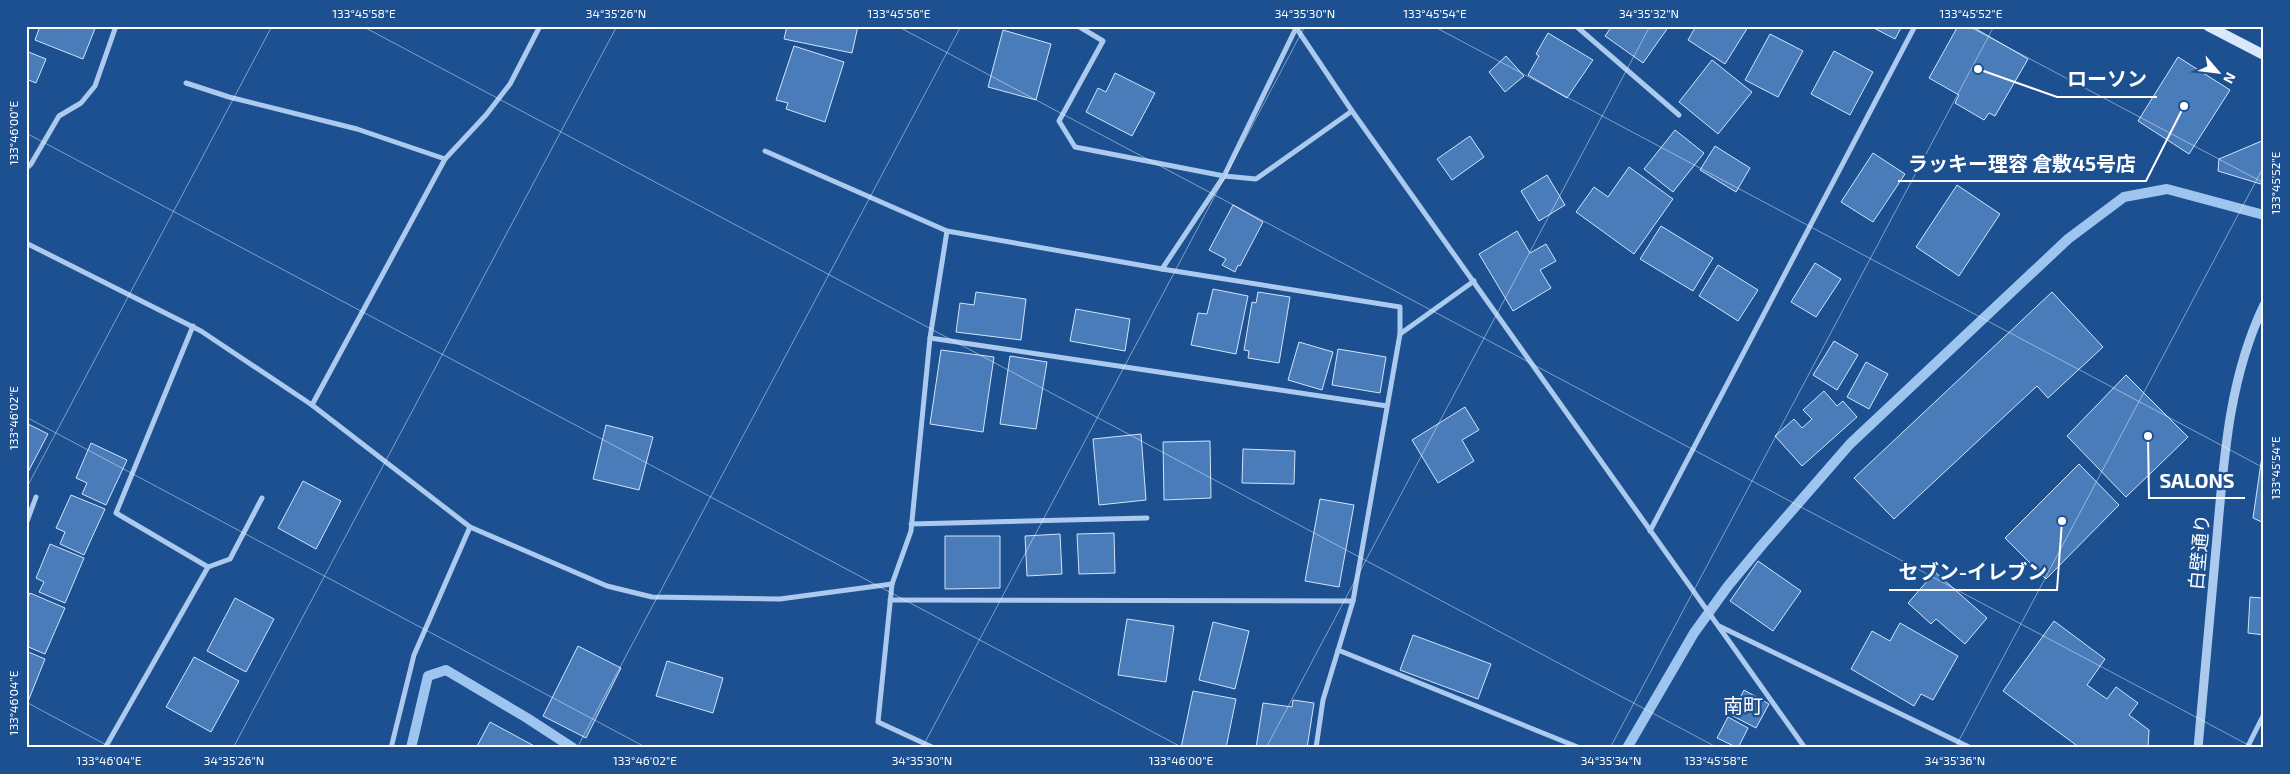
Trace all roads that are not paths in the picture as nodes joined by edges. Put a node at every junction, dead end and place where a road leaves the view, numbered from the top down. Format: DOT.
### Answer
graph roads {
  1 [pos="116,26"];
  2 [pos="540,26"];
  3 [pos="1078,26"];
  4 [pos="1576,26"];
  5 [pos="1916,26"];
  6 [pos="2208,26"];
  7 [pos="1295,27"];
  8 [pos="2264,55"];
  9 [pos="186,82"];
  10 [pos="1352,111"];
  11 [pos="1679,115"];
  12 [pos="765,151"];
  13 [pos="445,159"];
  14 [pos="26,169"];
  15 [pos="1224,176"];
  16 [pos="947,231"];
  17 [pos="26,243"];
  18 [pos="1162,269"];
  19 [pos="1474,281"];
  20 [pos="2264,305"];
  21 [pos="193,326"];
  22 [pos="1400,334"];
  23 [pos="930,338"];
  24 [pos="312,405"];
  25 [pos="1387,406"];
  26 [pos="36,497"];
  27 [pos="262,498"];
  28 [pos="1147,518"];
  29 [pos="26,524"];
  30 [pos="912,524"];
  31 [pos="470,527"];
  32 [pos="1650,531"];
  33 [pos="208,567"];
  34 [pos="892,584"];
  35 [pos="890,600"];
  36 [pos="1353,601"];
  37 [pos="1717,626"];
  38 [pos="1338,650"];
  39 [pos="2264,714"];
  40 [pos="105,748"];
  41 [pos="391,748"];
  42 [pos="934,748"];
  43 [pos="1316,748"];
  44 [pos="1580,748"];
  45 [pos="1805,748"];
  46 [pos="1971,748"];
  47 [pos="2198,748"];
  48 [pos="2247,748"];
  1 -- 14 [label="street"];
  2 -- 13 [label="street"];
  3 -- 15 [label="street"];
  4 -- 11 [label="street"];
  5 -- 32 [label="street"];
  6 -- 8 [label="main road"];
  7 -- 10 [label="street"];
  7 -- 15 [label="street"];
  9 -- 13 [label="street"];
  10 -- 15 [label="street"];
  10 -- 19 [label="street"];
  12 -- 16 [label="street"];
  13 -- 24 [label="street"];
  15 -- 18 [label="street"];
  16 -- 18 [label="street"];
  16 -- 23 [label="street"];
  17 -- 21 [label="street"];
  18 -- 22 [label="street"];
  19 -- 22 [label="street"];
  19 -- 32 [label="street"];
  20 -- 47 [label="street, 白壁通り"];
  21 -- 24 [label="street"];
  21 -- 33 [label="street"];
  22 -- 25 [label="street"];
  23 -- 25 [label="street"];
  23 -- 30 [label="street"];
  24 -- 31 [label="street"];
  25 -- 36 [label="street"];
  26 -- 29 [label="street"];
  27 -- 33 [label="street"];
  28 -- 30 [label="street"];
  30 -- 34 [label="street"];
  31 -- 34 [label="street"];
  31 -- 41 [label="street"];
  32 -- 37 [label="street"];
  33 -- 40 [label="street"];
  34 -- 35 [label="street"];
  35 -- 36 [label="street"];
  35 -- 42 [label="street"];
  36 -- 38 [label="street"];
  37 -- 45 [label="street"];
  37 -- 46 [label="street"];
  38 -- 43 [label="street"];
  38 -- 44 [label="street"];
  39 -- 48 [label="street"];
}
